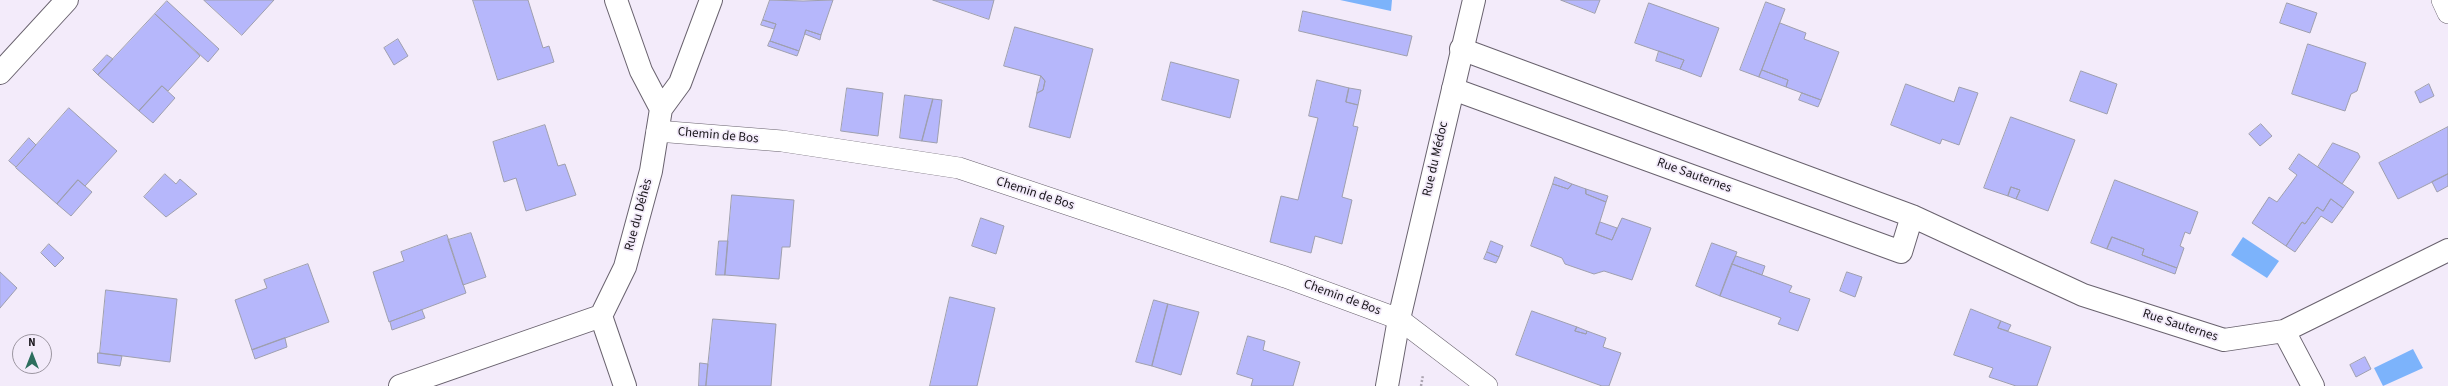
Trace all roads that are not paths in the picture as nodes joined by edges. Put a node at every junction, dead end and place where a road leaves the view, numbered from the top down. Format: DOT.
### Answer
graph roads {
  1 [pos="67,0"];
  2 [pos="616,0"];
  3 [pos="711,0"];
  4 [pos="1474,0"];
  5 [pos="2442,0"];
  6 [pos="2448,13"];
  7 [pos="1461,49"];
  8 [pos="0,73"];
  9 [pos="1453,89"];
  10 [pos="661,109"];
  11 [pos="657,131"];
  12 [pos="1912,216"];
  13 [pos="2448,250"];
  14 [pos="601,316"];
  15 [pos="1399,319"];
  16 [pos="2284,331"];
  17 [pos="400,386"];
  18 [pos="625,386"];
  19 [pos="1387,386"];
  20 [pos="1397,386"];
  21 [pos="1487,386"];
  22 [pos="2312,386"];
  1 -- 8 [label="street"];
  2 -- 10 [label="street"];
  3 -- 10 [label="street"];
  4 -- 7 [label="street, Rue du Médoc"];
  5 -- 6 [label="lane"];
  7 -- 9 [label="street, Rue du Médoc"];
  7 -- 12 [label="street, Rue Sauternes"];
  9 -- 12 [label="street, Rue Sauternes"];
  9 -- 15 [label="street, Rue du Médoc"];
  10 -- 11 [label="street, Rue du Déhès"];
  11 -- 14 [label="street, Rue du Déhès"];
  11 -- 15 [label="lane, Chemin de Bos"];
  12 -- 16 [label="street, Rue Sauternes"];
  13 -- 16 [label="street, Rue Sauternes"];
  14 -- 17 [label="street"];
  14 -- 18 [label="street"];
  15 -- 19 [label="street, Rue du Médoc"];
  15 -- 20 [label="street, Rue du Médoc"];
  15 -- 21 [label="lane, Chemin de Bos"];
  16 -- 22 [label="street"];
}
